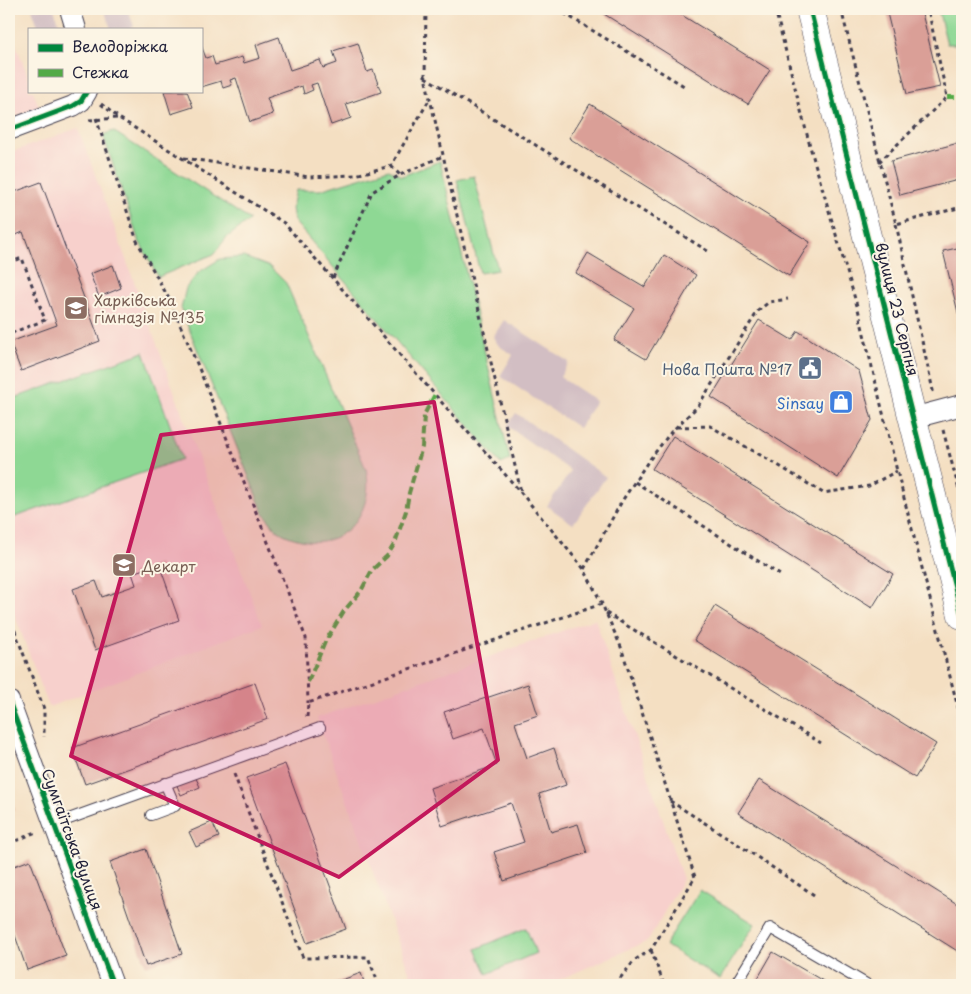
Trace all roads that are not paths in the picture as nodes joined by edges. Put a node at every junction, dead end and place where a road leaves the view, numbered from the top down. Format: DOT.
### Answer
graph roads {
  1 [pos="70,9"];
  2 [pos="810,9"];
  3 [pos="76,28"];
  4 [pos="87,92"];
  5 [pos="9,130"];
  6 [pos="962,405"];
  7 [pos="925,414"];
  8 [pos="962,615"];
  9 [pos="9,701"];
  10 [pos="320,728"];
  11 [pos="165,783"];
  12 [pos="151,816"];
  13 [pos="55,824"];
  14 [pos="114,985"];
  15 [pos="735,985"];
  16 [pos="868,985"];
  1 -- 3 [label="street"];
  2 -- 7 [label="street, вулиця 23 Серпня"];
  4 -- 5 [label="street"];
  6 -- 7 [label="street"];
  7 -- 8 [label="street, вулиця 23 Серпня"];
  9 -- 13 [label="street, Сумгаїтська вулиця"];
  10 -- 11 [label="lane"];
  11 -- 12 [label="lane"];
  11 -- 13 [label="lane"];
  13 -- 14 [label="street, Сумгаїтська вулиця"];
  15 -- 16 [label="lane"];
}
